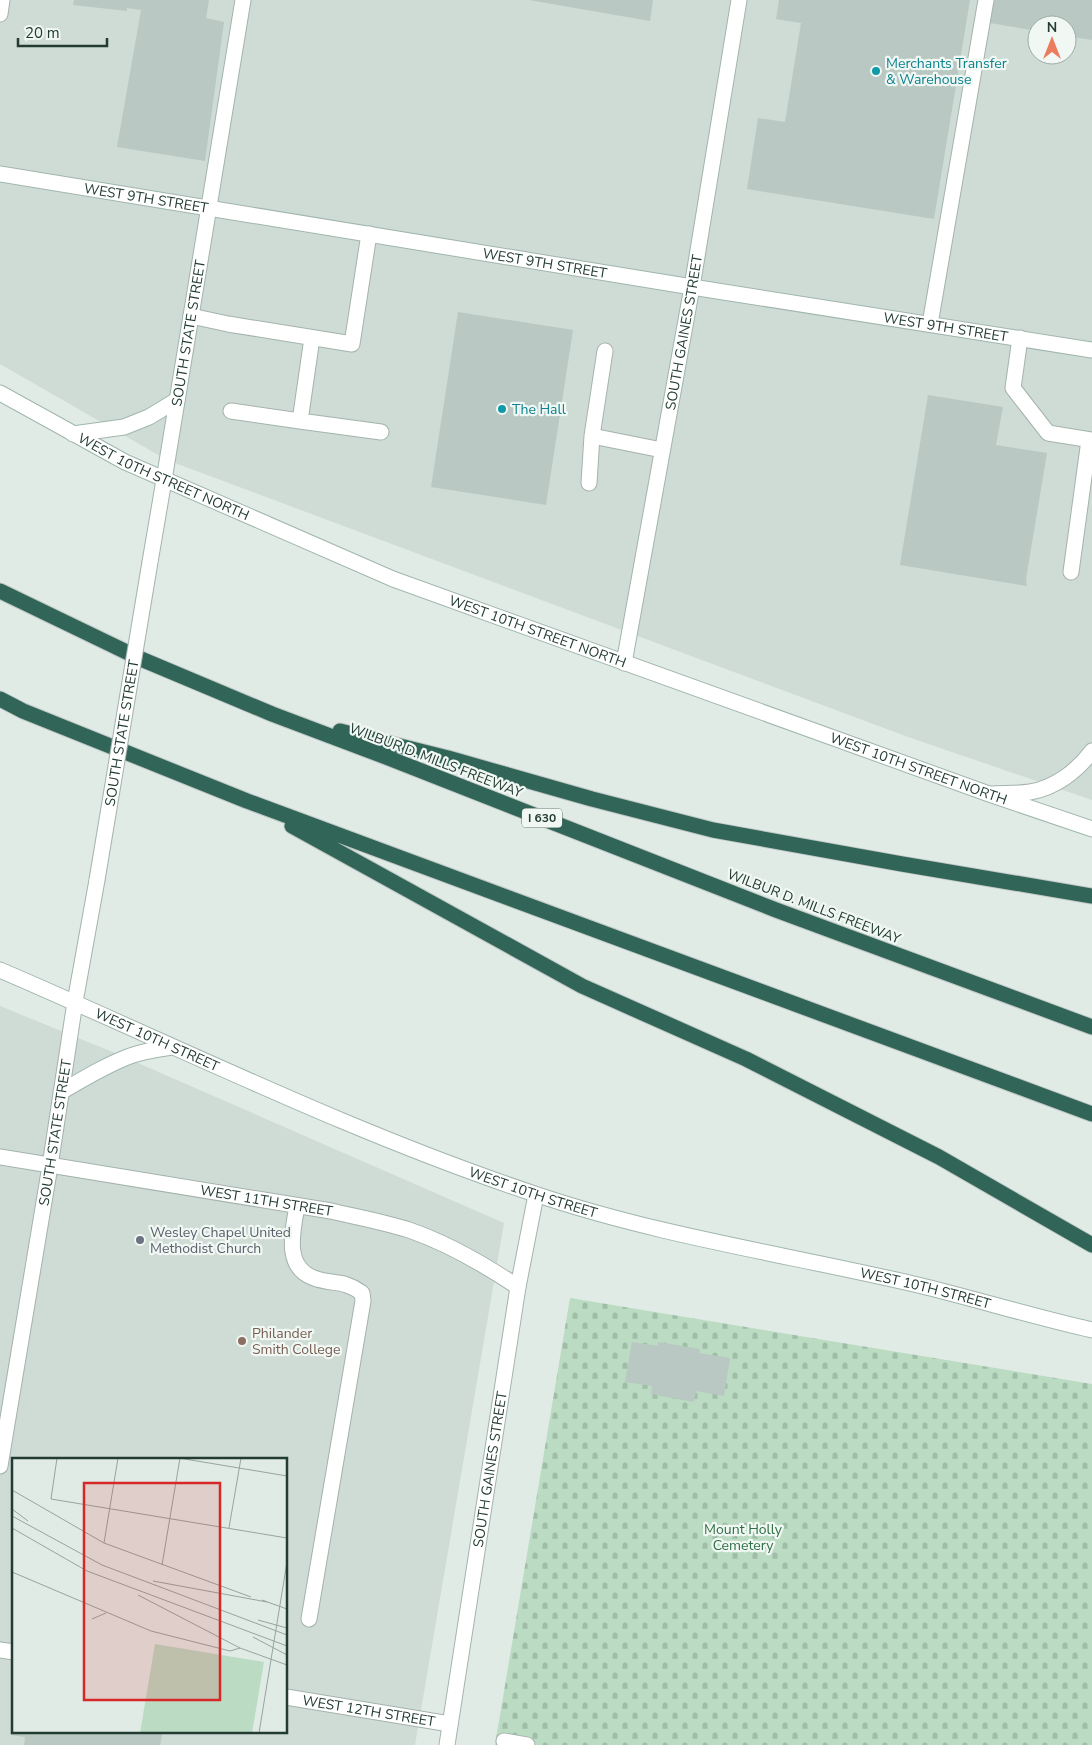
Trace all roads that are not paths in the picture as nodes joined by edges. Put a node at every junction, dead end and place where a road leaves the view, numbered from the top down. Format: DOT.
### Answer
graph roads {
  1 [pos="2,0"];
  2 [pos="243,0"];
  3 [pos="738,0"];
  4 [pos="986,0"];
  5 [pos="0,14"];
  6 [pos="0,174"];
  7 [pos="209,209"];
  8 [pos="369,234"];
  9 [pos="692,287"];
  10 [pos="191,316"];
  11 [pos="930,324"];
  12 [pos="312,338"];
  13 [pos="1020,338"];
  14 [pos="1092,350"];
  15 [pos="605,351"];
  16 [pos="0,393"];
  17 [pos="177,400"];
  18 [pos="230,411"];
  19 [pos="300,421"];
  20 [pos="381,432"];
  21 [pos="73,434"];
  22 [pos="592,436"];
  23 [pos="1091,440"];
  24 [pos="662,450"];
  25 [pos="164,480"];
  26 [pos="589,482"];
  27 [pos="1071,572"];
  28 [pos="0,591"];
  29 [pos="624,663"];
  30 [pos="0,699"];
  31 [pos="272,714"];
  32 [pos="1092,751"];
  33 [pos="989,794"];
  34 [pos="247,801"];
  35 [pos="1092,829"];
  36 [pos="1092,896"];
  37 [pos="0,970"];
  38 [pos="963,980"];
  39 [pos="75,1002"];
  40 [pos="1092,1016"];
  41 [pos="1092,1027"];
  42 [pos="172,1047"];
  43 [pos="61,1092"];
  44 [pos="1092,1114"];
  45 [pos="0,1157"];
  46 [pos="50,1166"];
  47 [pos="536,1195"];
  48 [pos="296,1206"];
  49 [pos="1092,1245"];
  50 [pos="518,1287"];
  51 [pos="1092,1330"];
  52 [pos="0,1466"];
  53 [pos="309,1618"];
  54 [pos="288,1697"];
  55 [pos="450,1724"];
  56 [pos="504,1741"];
  57 [pos="447,1745"];
  58 [pos="527,1745"];
  1 -- 5 [label="main road"];
  2 -- 7 [label="main road, SOUTH STATE STREET"];
  3 -- 9 [label="main road, SOUTH GAINES STREET"];
  4 -- 11 [label="main road"];
  6 -- 7 [label="main road, WEST 9TH STREET"];
  7 -- 8 [label="main road, WEST 9TH STREET"];
  7 -- 10 [label="main road, SOUTH STATE STREET"];
  8 -- 9 [label="main road, WEST 9TH STREET"];
  8 -- 12 [label="main road"];
  9 -- 11 [label="main road, WEST 9TH STREET"];
  9 -- 24 [label="main road, SOUTH GAINES STREET"];
  10 -- 12 [label="main road"];
  10 -- 17 [label="main road, SOUTH STATE STREET"];
  11 -- 13 [label="main road, WEST 9TH STREET"];
  12 -- 19 [label="main road"];
  13 -- 14 [label="main road, WEST 9TH STREET"];
  13 -- 23 [label="main road"];
  15 -- 22 [label="main road"];
  16 -- 21 [label="main road, WEST 10TH STREET NORTH"];
  17 -- 21 [label="main road"];
  17 -- 25 [label="main road, SOUTH STATE STREET"];
  18 -- 19 [label="main road"];
  19 -- 20 [label="main road"];
  21 -- 25 [label="main road, WEST 10TH STREET NORTH"];
  22 -- 24 [label="main road"];
  22 -- 26 [label="main road"];
  23 -- 27 [label="main road"];
  24 -- 29 [label="main road, SOUTH GAINES STREET"];
  25 -- 29 [label="main road, WEST 10TH STREET NORTH"];
  25 -- 39 [label="main road, SOUTH STATE STREET, bridge"];
  28 -- 31 [label="highway, WILBUR D. MILLS FREEWAY / I 630"];
  29 -- 33 [label="main road, WEST 10TH STREET NORTH"];
  30 -- 34 [label="highway"];
  31 -- 36 [label="highway"];
  31 -- 38 [label="highway, WILBUR D. MILLS FREEWAY / I 630"];
  32 -- 33 [label="main road"];
  33 -- 35 [label="main road, WEST 10TH STREET NORTH"];
  34 -- 44 [label="highway"];
  34 -- 49 [label="highway"];
  37 -- 39 [label="main road, WEST 10TH STREET"];
  38 -- 40 [label="highway"];
  38 -- 41 [label="highway, WILBUR D. MILLS FREEWAY / I 630"];
  39 -- 42 [label="main road, WEST 10TH STREET"];
  39 -- 43 [label="main road, SOUTH STATE STREET"];
  42 -- 43 [label="main road"];
  42 -- 47 [label="main road, WEST 10TH STREET"];
  43 -- 46 [label="main road, SOUTH STATE STREET"];
  45 -- 46 [label="main road, WEST 11TH STREET"];
  46 -- 48 [label="main road, WEST 11TH STREET"];
  46 -- 52 [label="main road, SOUTH STATE STREET"];
  47 -- 50 [label="main road, SOUTH GAINES STREET"];
  47 -- 51 [label="main road, WEST 10TH STREET"];
  48 -- 50 [label="main road, WEST 11TH STREET"];
  48 -- 53 [label="main road"];
  50 -- 55 [label="main road, SOUTH GAINES STREET"];
  54 -- 55 [label="main road, WEST 12TH STREET"];
  55 -- 57 [label="main road, SOUTH GAINES STREET"];
  56 -- 58 [label="main road"];
}
